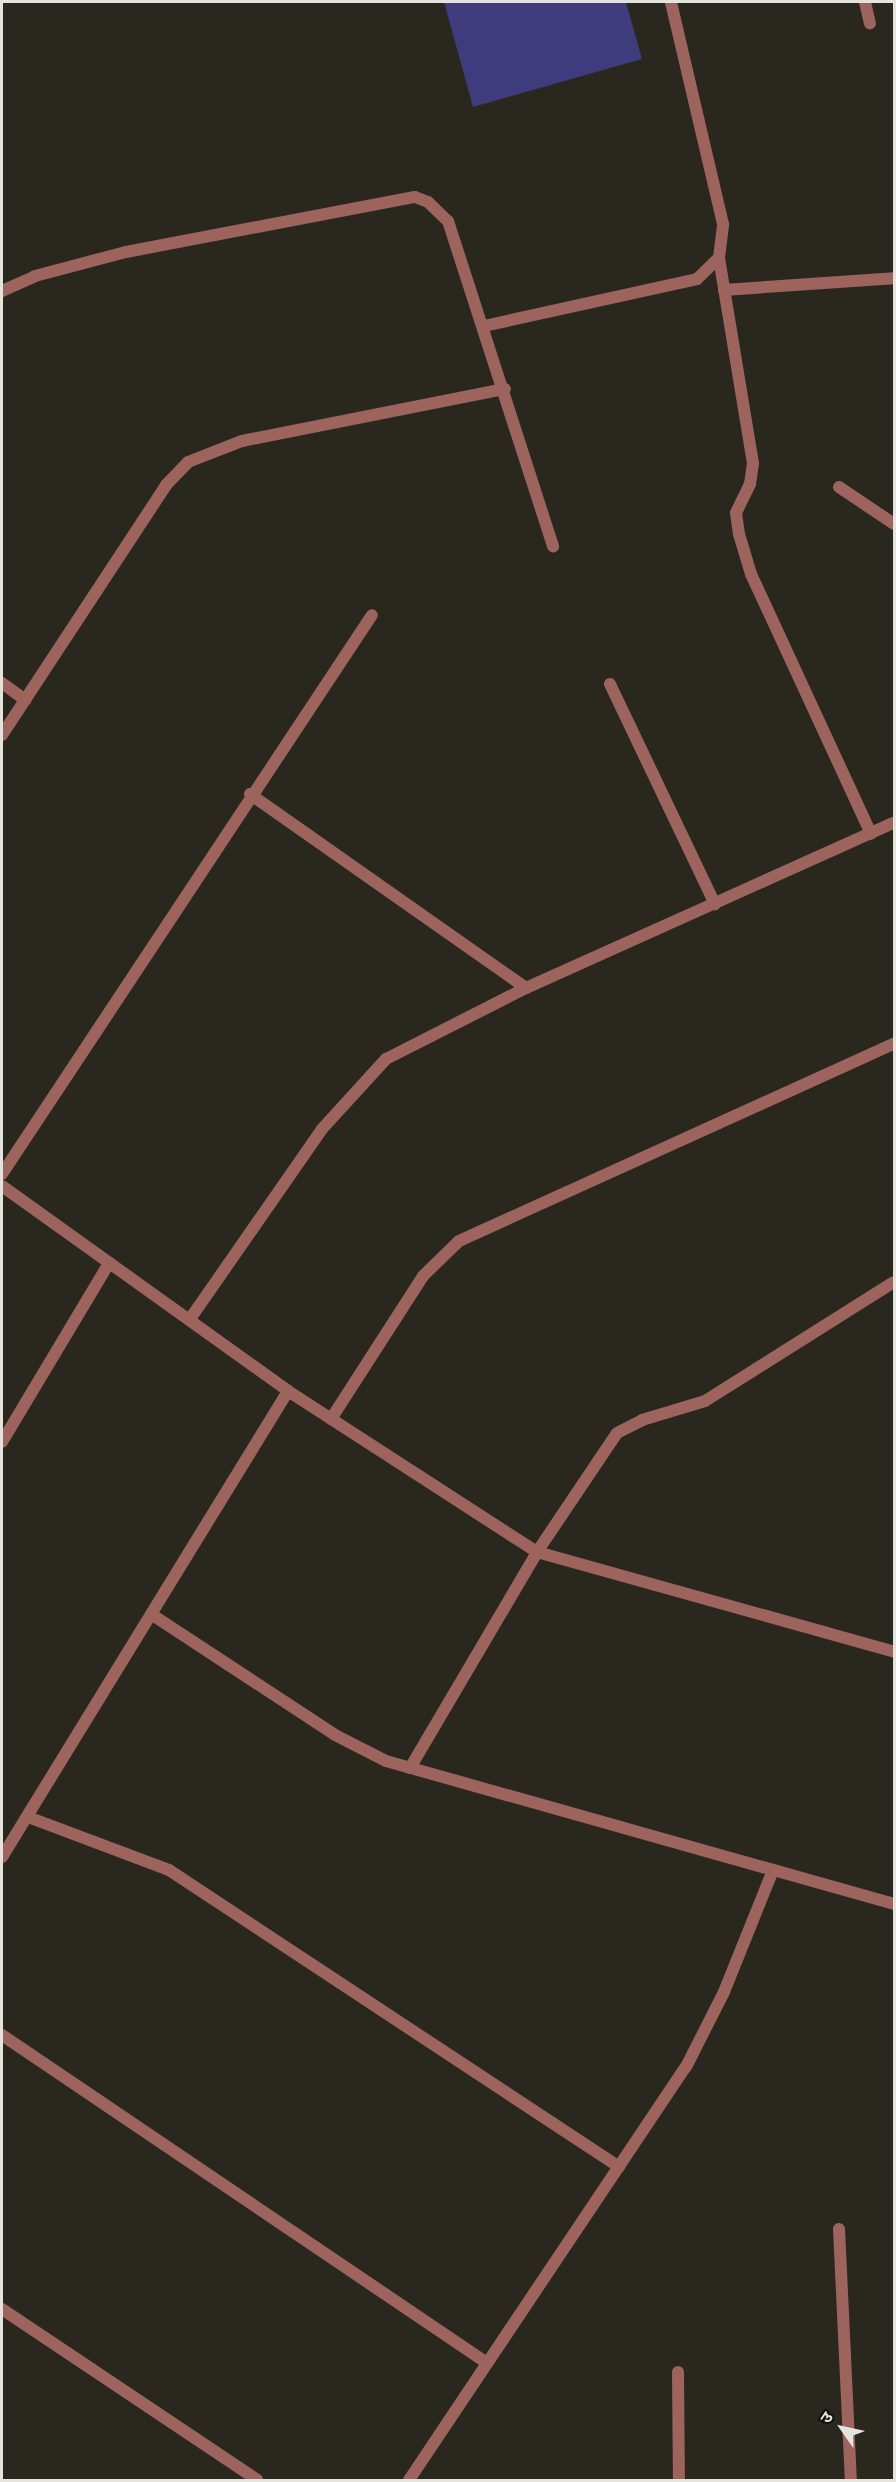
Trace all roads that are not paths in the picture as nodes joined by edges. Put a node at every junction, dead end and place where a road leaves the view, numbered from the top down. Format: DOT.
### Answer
graph roads {
  1 [pos="671,2"];
  2 [pos="865,2"];
  3 [pos="870,23"];
  4 [pos="719,258"];
  5 [pos="894,278"];
  6 [pos="724,290"];
  7 [pos="2,291"];
  8 [pos="484,326"];
  9 [pos="505,389"];
  10 [pos="839,487"];
  11 [pos="894,524"];
  12 [pos="553,546"];
  13 [pos="372,615"];
  14 [pos="2,683"];
  15 [pos="610,684"];
  16 [pos="25,700"];
  17 [pos="2,735"];
  18 [pos="250,794"];
  19 [pos="894,823"];
  20 [pos="871,834"];
  21 [pos="715,904"];
  22 [pos="526,988"];
  23 [pos="894,1044"];
  24 [pos="2,1174"];
  25 [pos="2,1186"];
  26 [pos="109,1263"];
  27 [pos="894,1282"];
  28 [pos="190,1319"];
  29 [pos="288,1391"];
  30 [pos="331,1419"];
  31 [pos="2,1442"];
  32 [pos="537,1552"];
  33 [pos="151,1614"];
  34 [pos="894,1652"];
  35 [pos="410,1768"];
  36 [pos="28,1817"];
  37 [pos="2,1857"];
  38 [pos="772,1870"];
  39 [pos="894,1904"];
  40 [pos="2,2035"];
  41 [pos="619,2167"];
  42 [pos="839,2229"];
  43 [pos="2,2309"];
  44 [pos="487,2363"];
  45 [pos="678,2372"];
  46 [pos="258,2481"];
  47 [pos="409,2481"];
  48 [pos="679,2481"];
  49 [pos="850,2481"];
  1 -- 4 [label="street"];
  2 -- 3 [label="street"];
  4 -- 6 [label="street"];
  4 -- 8 [label="street"];
  5 -- 6 [label="street"];
  6 -- 20 [label="street"];
  7 -- 8 [label="street"];
  8 -- 9 [label="street"];
  9 -- 12 [label="street"];
  9 -- 16 [label="street"];
  10 -- 11 [label="street"];
  13 -- 18 [label="street"];
  14 -- 16 [label="street"];
  15 -- 21 [label="street"];
  16 -- 17 [label="street"];
  18 -- 22 [label="street"];
  18 -- 24 [label="street"];
  19 -- 20 [label="street"];
  20 -- 21 [label="street"];
  21 -- 22 [label="street"];
  22 -- 28 [label="street"];
  23 -- 30 [label="street"];
  25 -- 26 [label="street"];
  26 -- 28 [label="street"];
  26 -- 31 [label="street"];
  27 -- 32 [label="street"];
  28 -- 29 [label="street"];
  29 -- 30 [label="street"];
  29 -- 33 [label="street"];
  30 -- 32 [label="street"];
  32 -- 34 [label="street"];
  32 -- 35 [label="street"];
  33 -- 35 [label="street"];
  33 -- 36 [label="street"];
  35 -- 38 [label="street"];
  36 -- 37 [label="street"];
  36 -- 41 [label="street"];
  38 -- 39 [label="street"];
  38 -- 41 [label="street"];
  40 -- 44 [label="street"];
  41 -- 44 [label="street"];
  42 -- 49 [label="street"];
  43 -- 46 [label="street"];
  44 -- 47 [label="street"];
  45 -- 48 [label="street"];
}
